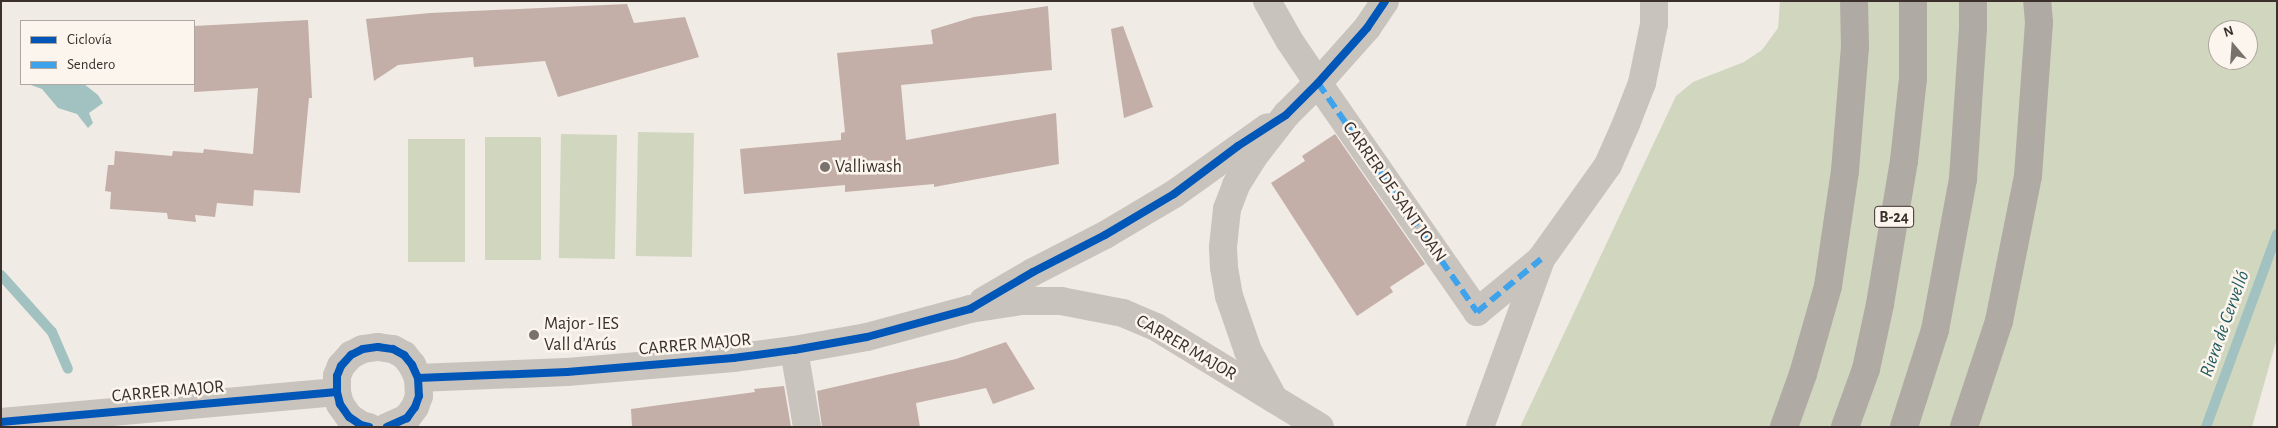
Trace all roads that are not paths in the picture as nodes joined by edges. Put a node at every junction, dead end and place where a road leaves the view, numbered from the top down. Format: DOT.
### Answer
graph roads {
  1 [pos="1267,1"];
  2 [pos="1385,1"];
  3 [pos="1654,1"];
  4 [pos="1854,1"];
  5 [pos="1914,1"];
  6 [pos="1972,1"];
  7 [pos="2037,1"];
  8 [pos="1318,83"];
  9 [pos="1286,115"];
  10 [pos="1541,259"];
  11 [pos="970,309"];
  12 [pos="794,350"];
  13 [pos="418,378"];
  14 [pos="337,392"];
  15 [pos="1274,400"];
  16 [pos="1,422"];
  17 [pos="385,427"];
  18 [pos="808,427"];
  19 [pos="1320,427"];
  20 [pos="1480,427"];
  21 [pos="1784,427"];
  22 [pos="1845,427"];
  23 [pos="1904,427"];
  24 [pos="1964,427"];
  1 -- 8 [label="street, CARRER DE SANT JOAN"];
  2 -- 8 [label="street"];
  3 -- 10 [label="street"];
  4 -- 21 [label="highway"];
  5 -- 22 [label="highway, B-24"];
  6 -- 23 [label="highway"];
  7 -- 24 [label="highway"];
  8 -- 9 [label="street"];
  8 -- 10 [label="street, CARRER DE SANT JOAN"];
  9 -- 11 [label="street"];
  9 -- 15 [label="street"];
  10 -- 20 [label="street"];
  11 -- 12 [label="street, CARRER MAJOR"];
  11 -- 15 [label="street, CARRER MAJOR"];
  12 -- 13 [label="street, CARRER MAJOR"];
  12 -- 18 [label="street"];
  13 -- 14 [label="street"];
  13 -- 17 [label="street"];
  14 -- 16 [label="street, CARRER MAJOR"];
  14 -- 17 [label="street"];
  15 -- 19 [label="street, CARRER MAJOR"];
}
